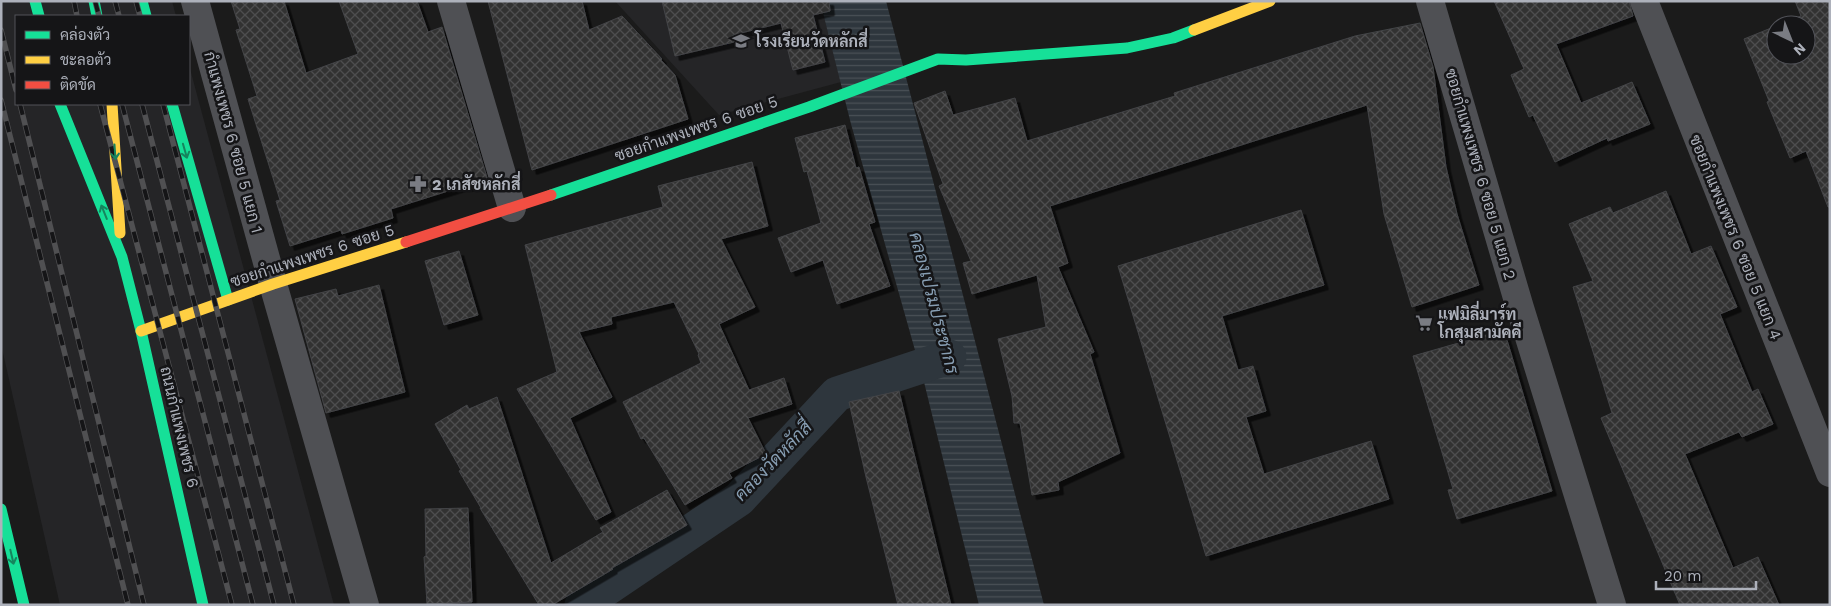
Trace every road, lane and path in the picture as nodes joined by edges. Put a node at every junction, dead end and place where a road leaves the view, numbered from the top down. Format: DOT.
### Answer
graph roads {
  1 [pos="35,1"];
  2 [pos="94,1"];
  3 [pos="142,1"];
  4 [pos="195,1"];
  5 [pos="451,1"];
  6 [pos="1270,1"];
  7 [pos="1430,1"];
  8 [pos="1644,1"];
  9 [pos="39,15"];
  10 [pos="98,15"];
  11 [pos="146,15"];
  12 [pos="60,105"];
  13 [pos="112,105"];
  14 [pos="172,105"];
  15 [pos="512,208"];
  16 [pos="122,257"];
  17 [pos="273,284"];
  18 [pos="228,300"];
  19 [pos="141,331"];
  20 [pos="1830,473"];
  21 [pos="1,509"];
  22 [pos="24,605"];
  23 [pos="204,605"];
  24 [pos="365,605"];
  25 [pos="1612,605"];
  1 -- 9 [label="street"];
  2 -- 10 [label="street"];
  3 -- 11 [label="street"];
  4 -- 17 [label="street, กำแพงเพชร 6 ซอย 5 แยก 1"];
  5 -- 15 [label="street"];
  6 -- 15 [label="street, ซอยกำแพงเพชร 6 ซอย 5"];
  7 -- 25 [label="street, ซอยกำแพงเพชร 6 ซอย 5 แยก 2"];
  8 -- 20 [label="street, ซอยกำแพงเพชร 6 ซอย 5 แยก 4"];
  16 -- 12 [label="street, ถนนกำแพงเพชร 6, one-way"];
  13 -- 16 [label="street, ถนนกำแพงเพชร 6, one-way"];
  14 -- 18 [label="street, one-way"];
  15 -- 17 [label="street, ซอยกำแพงเพชร 6 ซอย 5"];
  16 -- 19 [label="street, ถนนกำแพงเพชร 6"];
  17 -- 18 [label="street, ซอยกำแพงเพชร 6 ซอย 5"];
  17 -- 24 [label="street, กำแพงเพชร 6 ซอย 5 แยก 1"];
  18 -- 19 [label="street, ซอยกำแพงเพชร 6 ซอย 5"];
  19 -- 23 [label="street, ถนนกำแพงเพชร 6"];
  21 -- 22 [label="street, one-way"];
}
